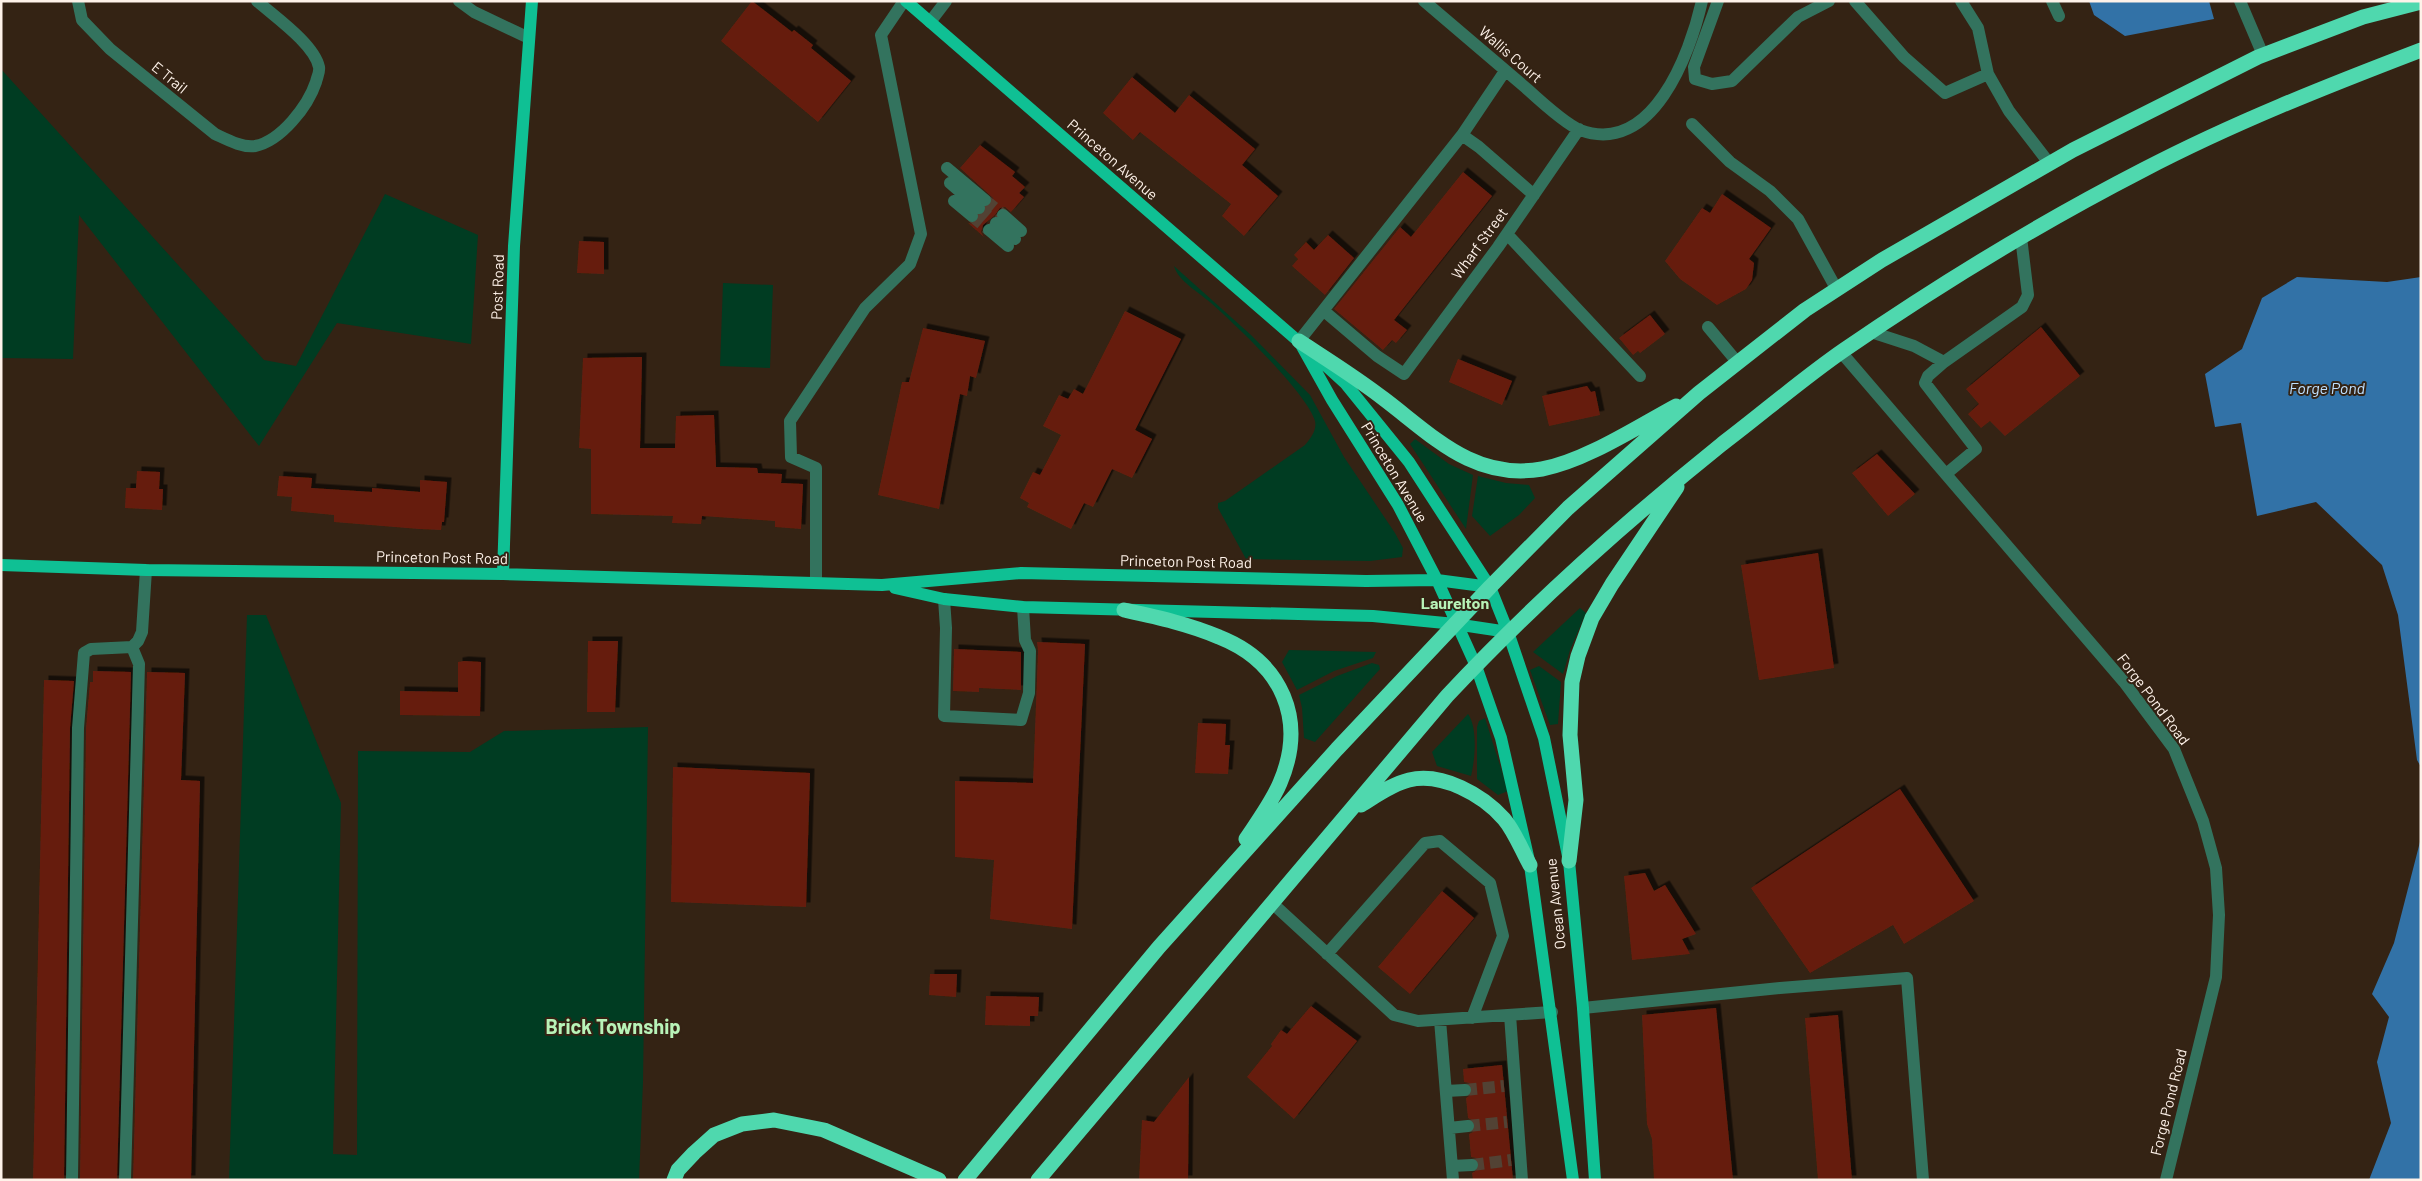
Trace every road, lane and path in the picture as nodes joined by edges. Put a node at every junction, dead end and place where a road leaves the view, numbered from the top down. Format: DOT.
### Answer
graph roads {
  1 [pos="78,1"];
  2 [pos="257,1"];
  3 [pos="459,1"];
  4 [pos="532,1"];
  5 [pos="905,1"];
  6 [pos="946,1"];
  7 [pos="1424,1"];
  8 [pos="1702,1"];
  9 [pos="1718,1"];
  10 [pos="1829,1"];
  11 [pos="1855,1"];
  12 [pos="1960,1"];
  13 [pos="2052,1"];
  14 [pos="2240,1"];
  15 [pos="2421,2"];
  16 [pos="2059,16"];
  17 [pos="930,22"];
  18 [pos="529,38"];
  19 [pos="2421,50"];
  20 [pos="2263,55"];
  21 [pos="1505,70"];
  22 [pos="1988,74"];
  23 [pos="1692,124"];
  24 [pos="1579,129"];
  25 [pos="1462,135"];
  26 [pos="2050,163"];
  27 [pos="947,168"];
  28 [pos="950,183"];
  29 [pos="1534,195"];
  30 [pos="954,201"];
  31 [pos="979,208"];
  32 [pos="1507,234"];
  33 [pos="2021,237"];
  34 [pos="1015,239"];
  35 [pos="1837,290"];
  36 [pos="1324,311"];
  37 [pos="1708,327"];
  38 [pos="1871,332"];
  39 [pos="1299,341"];
  40 [pos="1841,352"];
  41 [pos="1944,362"];
  42 [pos="1738,363"];
  43 [pos="1640,376"];
  44 [pos="1699,394"];
  45 [pos="1686,474"];
  46 [pos="1946,474"];
  47 [pos="1,565"];
  48 [pos="146,570"];
  49 [pos="504,574"];
  50 [pos="1437,580"];
  51 [pos="816,583"];
  52 [pos="882,585"];
  53 [pos="1490,587"];
  54 [pos="944,600"];
  55 [pos="1023,607"];
  56 [pos="1124,610"];
  57 [pos="1455,624"];
  58 [pos="1508,632"];
  59 [pos="132,647"];
  60 [pos="1476,666"];
  61 [pos="1349,812"];
  62 [pos="1569,862"];
  63 [pos="1530,866"];
  64 [pos="1220,878"];
  65 [pos="1272,903"];
  66 [pos="1327,954"];
  67 [pos="1583,1008"];
  68 [pos="1552,1012"];
  69 [pos="1510,1015"];
  70 [pos="1472,1018"];
  71 [pos="1440,1020"];
  72 [pos="1465,1090"];
  73 [pos="1446,1092"];
  74 [pos="1468,1126"];
  75 [pos="1449,1128"];
  76 [pos="1472,1165"];
  77 [pos="1452,1166"];
  78 [pos="72,1180"];
  79 [pos="125,1180"];
  80 [pos="674,1180"];
  81 [pos="939,1180"];
  82 [pos="965,1180"];
  83 [pos="1038,1180"];
  84 [pos="1453,1180"];
  85 [pos="1522,1180"];
  86 [pos="1574,1180"];
  87 [pos="1595,1180"];
  88 [pos="1923,1180"];
  89 [pos="2166,1180"];
  1 -- 2 [label="street, E Trail"];
  3 -- 18 [label="street"];
  4 -- 18 [label="main road, Post Road"];
  5 -- 17 [label="main road, Princeton Avenue"];
  5 -- 51 [label="street"];
  6 -- 17 [label="street"];
  7 -- 21 [label="street, Wallis Court"];
  8 -- 24 [label="street"];
  9 -- 10 [label="street"];
  11 -- 22 [label="street"];
  12 -- 22 [label="street"];
  13 -- 16 [label="street"];
  14 -- 20 [label="street"];
  15 -- 20 [label="highway"];
  17 -- 39 [label="main road, Princeton Avenue"];
  18 -- 49 [label="main road, Post Road"];
  19 -- 33 [label="highway"];
  20 -- 26 [label="highway"];
  21 -- 24 [label="street, Wallis Court"];
  21 -- 25 [label="street"];
  22 -- 26 [label="street"];
  23 -- 35 [label="street"];
  24 -- 29 [label="street, Wharf Street"];
  25 -- 29 [label="street"];
  25 -- 36 [label="street"];
  26 -- 35 [label="highway"];
  27 -- 31 [label="street"];
  28 -- 31 [label="street"];
  29 -- 32 [label="street, Wharf Street"];
  30 -- 31 [label="street"];
  32 -- 36 [label="street, Wharf Street"];
  32 -- 43 [label="street"];
  33 -- 38 [label="highway"];
  33 -- 41 [label="street"];
  34 -- 34 [label="street"];
  35 -- 42 [label="highway"];
  36 -- 39 [label="street"];
  37 -- 42 [label="street"];
  38 -- 40 [label="highway"];
  38 -- 41 [label="street"];
  39 -- 44 [label="highway"];
  39 -- 50 [label="main road, Princeton Avenue"];
  39 -- 53 [label="main road, Princeton Avenue"];
  40 -- 45 [label="highway"];
  40 -- 46 [label="street, Forge Pond Road"];
  41 -- 46 [label="street"];
  42 -- 44 [label="highway"];
  44 -- 53 [label="highway"];
  45 -- 58 [label="highway"];
  45 -- 62 [label="highway"];
  46 -- 89 [label="street, Forge Pond Road"];
  47 -- 48 [label="main road, Princeton Post Road"];
  48 -- 49 [label="main road, Princeton Post Road"];
  48 -- 59 [label="street"];
  49 -- 51 [label="main road, Princeton Post Road"];
  50 -- 52 [label="main road, Princeton Post Road"];
  50 -- 53 [label="main road, Princeton Post Road"];
  50 -- 57 [label="main road, Princeton Avenue"];
  51 -- 52 [label="main road, Princeton Post Road"];
  52 -- 54 [label="main road, Princeton Post Road"];
  53 -- 57 [label="highway"];
  53 -- 58 [label="main road, Princeton Avenue"];
  54 -- 55 [label="main road, Princeton Post Road"];
  54 -- 55 [label="street"];
  55 -- 56 [label="main road, Princeton Post Road"];
  56 -- 57 [label="main road, Princeton Post Road"];
  56 -- 64 [label="highway"];
  57 -- 58 [label="main road, Princeton Post Road"];
  57 -- 60 [label="main road, Ocean Avenue"];
  57 -- 64 [label="highway"];
  58 -- 60 [label="highway"];
  58 -- 62 [label="main road, Ocean Avenue"];
  59 -- 78 [label="street"];
  59 -- 79 [label="street"];
  60 -- 61 [label="highway"];
  60 -- 63 [label="main road, Ocean Avenue"];
  61 -- 63 [label="highway"];
  61 -- 65 [label="highway"];
  62 -- 67 [label="main road, Ocean Avenue"];
  63 -- 68 [label="main road, Ocean Avenue"];
  64 -- 82 [label="highway"];
  65 -- 66 [label="street"];
  65 -- 83 [label="highway"];
  66 -- 70 [label="street"];
  66 -- 71 [label="street"];
  67 -- 87 [label="main road, Ocean Avenue"];
  67 -- 88 [label="street"];
  68 -- 69 [label="street"];
  68 -- 86 [label="main road, Ocean Avenue"];
  69 -- 70 [label="street"];
  69 -- 85 [label="street"];
  70 -- 71 [label="street"];
  71 -- 73 [label="street"];
  72 -- 73 [label="street"];
  73 -- 75 [label="street"];
  74 -- 75 [label="street"];
  75 -- 77 [label="street"];
  76 -- 77 [label="street"];
  77 -- 84 [label="street"];
  80 -- 81 [label="highway"];
}
